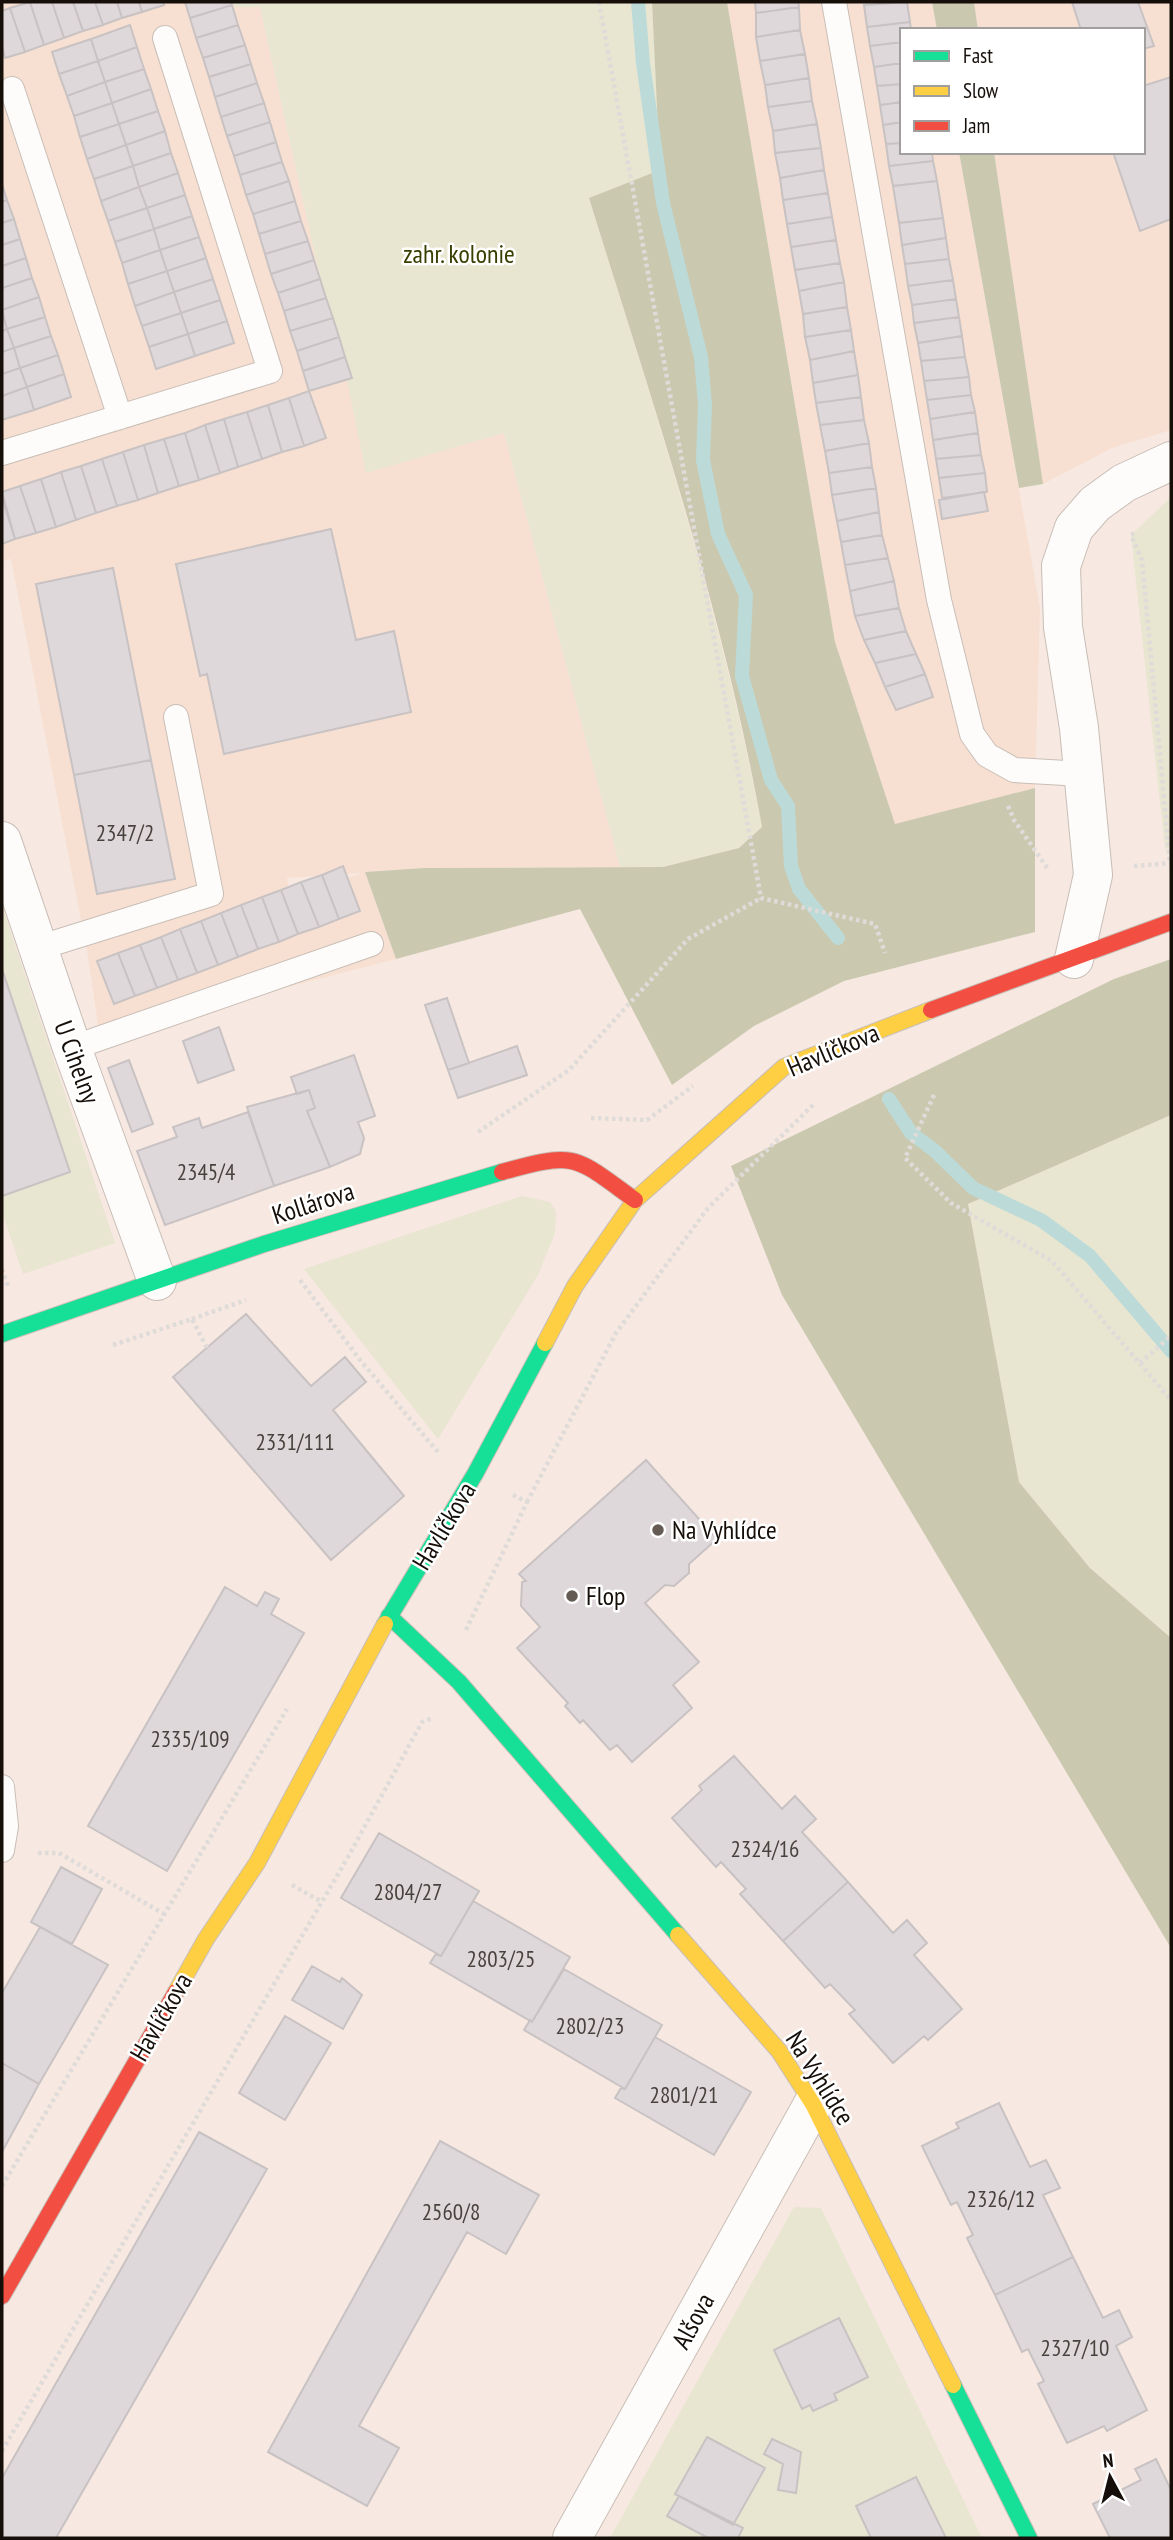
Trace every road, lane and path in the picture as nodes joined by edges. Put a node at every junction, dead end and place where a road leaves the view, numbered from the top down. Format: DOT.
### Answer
graph roads {
  1 [pos="599,2"];
  2 [pos="834,2"];
  3 [pos="165,38"];
  4 [pos="12,89"];
  5 [pos="120,417"];
  6 [pos="2,453"];
  7 [pos="1171,461"];
  8 [pos="1132,535"];
  9 [pos="177,717"];
  10 [pos="1009,766"];
  11 [pos="1083,774"];
  12 [pos="2,841"];
  13 [pos="1170,863"];
  14 [pos="1048,870"];
  15 [pos="761,898"];
  16 [pos="1171,922"];
  17 [pos="371,944"];
  18 [pos="38,948"];
  19 [pos="885,953"];
  20 [pos="1074,959"];
  21 [pos="72,1048"];
  22 [pos="934,1094"];
  23 [pos="824,1095"];
  24 [pos="472,1136"];
  25 [pos="635,1200"];
  26 [pos="157,1281"];
  27 [pos="289,1284"];
  28 [pos="253,1297"];
  29 [pos="192,1319"];
  30 [pos="2,1334"];
  31 [pos="1171,1336"];
  32 [pos="207,1348"];
  33 [pos="102,1349"];
  34 [pos="1140,1363"];
  35 [pos="1171,1399"];
  36 [pos="475,1474"];
  37 [pos="527,1502"];
  38 [pos="389,1616"];
  39 [pos="446,1670"];
  40 [pos="289,1705"];
  41 [pos="422,1722"];
  42 [pos="445,1723"];
  43 [pos="2,1787"];
  44 [pos="2,1850"];
  45 [pos="36,1853"];
  46 [pos="164,1914"];
  47 [pos="813,2104"];
  48 [pos="2,2186"];
  49 [pos="2,2296"];
  50 [pos="2,2451"];
  51 [pos="572,2538"];
  52 [pos="1029,2538"];
  1 -- 15 [label="path"];
  2 -- 10 [label="lane"];
  3 -- 5 [label="lane"];
  4 -- 5 [label="lane"];
  5 -- 6 [label="lane"];
  7 -- 11 [label="street"];
  8 -- 13 [label="path"];
  9 -- 18 [label="lane"];
  10 -- 11 [label="lane"];
  10 -- 14 [label="path"];
  11 -- 20 [label="street"];
  12 -- 18 [label="street, U Cihelny"];
  15 -- 19 [label="path"];
  15 -- 24 [label="path"];
  16 -- 20 [label="street, Havlíčkova"];
  17 -- 21 [label="lane"];
  18 -- 21 [label="street, U Cihelny"];
  20 -- 25 [label="street, Havlíčkova"];
  21 -- 26 [label="street, U Cihelny"];
  22 -- 34 [label="path"];
  23 -- 37 [label="path"];
  25 -- 26 [label="street, Kollárova"];
  25 -- 36 [label="street, Havlíčkova"];
  26 -- 30 [label="street, Kollárova"];
  27 -- 36 [label="path"];
  28 -- 29 [label="path"];
  29 -- 32 [label="path"];
  29 -- 33 [label="path"];
  31 -- 34 [label="path"];
  34 -- 35 [label="path"];
  36 -- 37 [label="path"];
  36 -- 38 [label="street, Havlíčkova"];
  37 -- 39 [label="path"];
  38 -- 39 [label="street, Na Vyhlídce"];
  38 -- 49 [label="street, Havlíčkova"];
  39 -- 41 [label="path"];
  39 -- 47 [label="street, Na Vyhlídce"];
  40 -- 46 [label="path"];
  41 -- 42 [label="path"];
  41 -- 50 [label="path"];
  43 -- 44 [label="lane"];
  45 -- 46 [label="path"];
  46 -- 48 [label="path"];
  47 -- 51 [label="street, Alšova"];
  47 -- 52 [label="street, Na Vyhlídce"];
}
